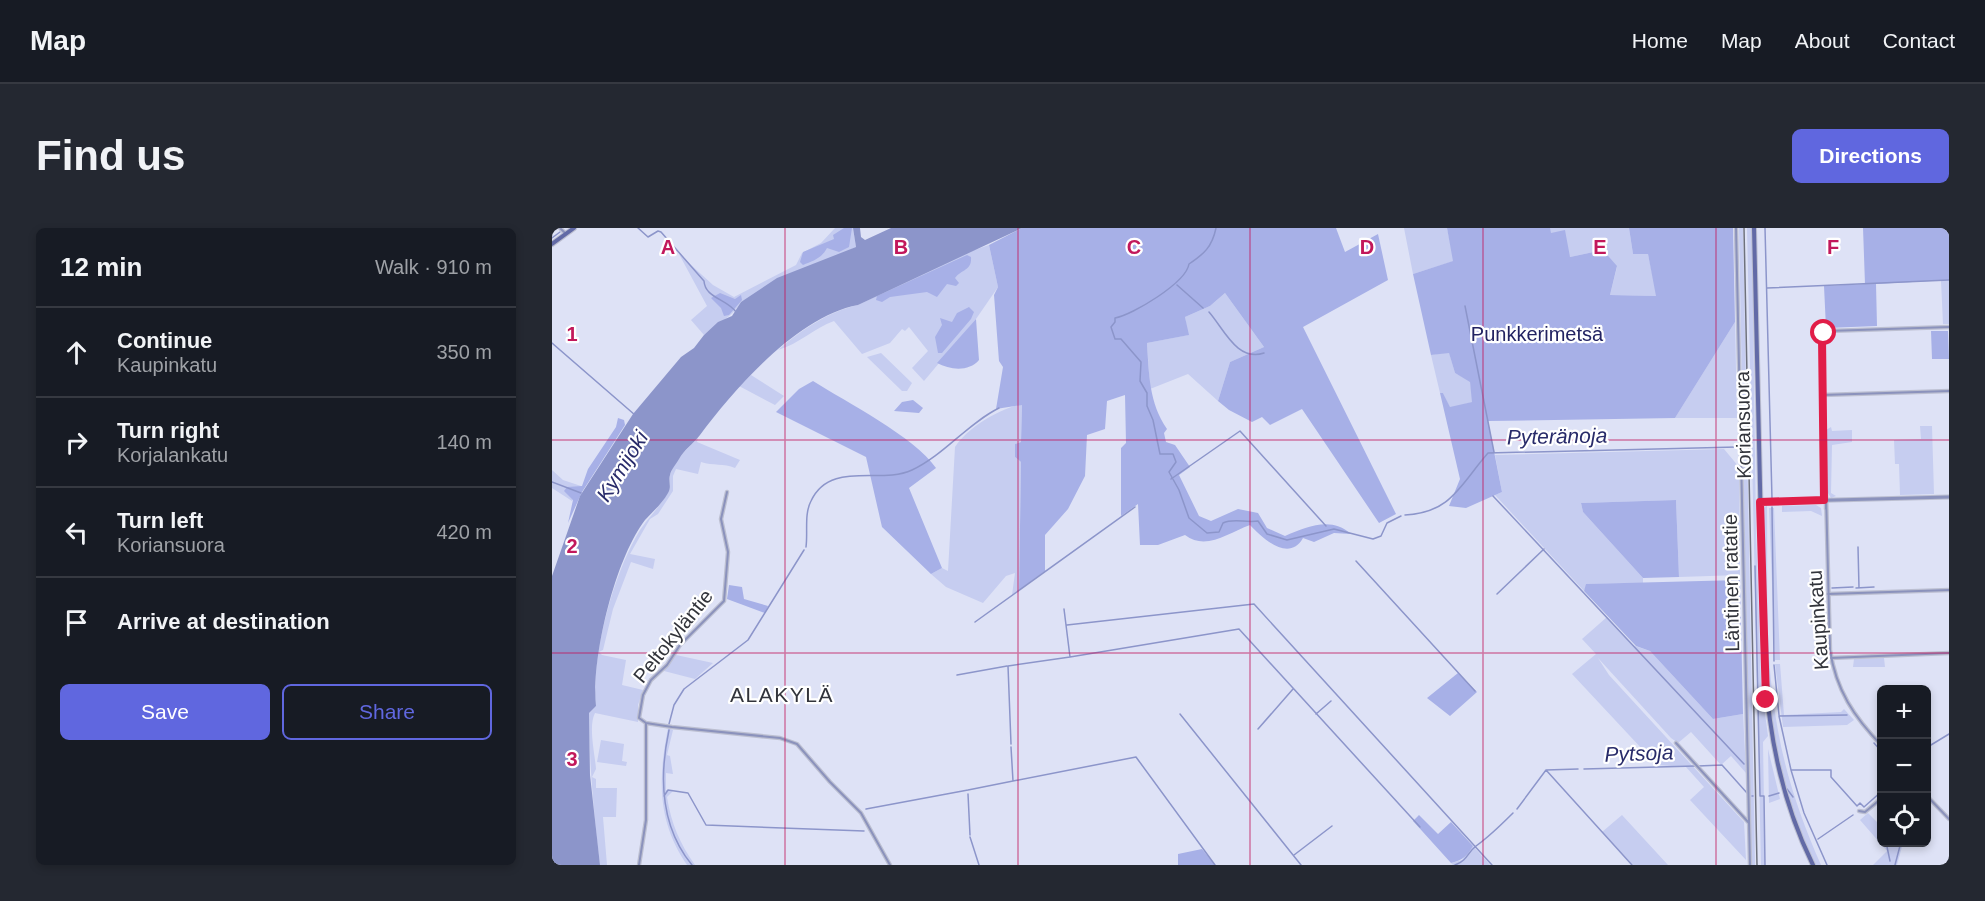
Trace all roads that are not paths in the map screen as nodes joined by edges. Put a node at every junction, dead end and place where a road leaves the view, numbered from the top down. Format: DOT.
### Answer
graph roads {
  1 [pos="560,228"];
  2 [pos="574,228"];
  3 [pos="1736,228"];
  4 [pos="1754,228"];
  5 [pos="566,234"];
  6 [pos="552,244"];
  7 [pos="1949,327"];
  8 [pos="1949,391"];
  9 [pos="1823,395"];
  10 [pos="727,492"];
  11 [pos="1949,496"];
  12 [pos="1826,500"];
  13 [pos="1760,502"];
  14 [pos="1949,590"];
  15 [pos="1828,594"];
  16 [pos="1949,653"];
  17 [pos="1831,658"];
  18 [pos="646,723"];
  19 [pos="1877,741"];
  20 [pos="1676,744"];
  21 [pos="1931,800"];
  22 [pos="1877,802"];
  23 [pos="1859,811"];
  24 [pos="1949,819"];
  25 [pos="1749,822"];
  26 [pos="639,865"];
  27 [pos="890,865"];
  28 [pos="1750,865"];
  29 [pos="1812,865"];
  1 -- 5 [label="street"];
  2 -- 5 [label="main road"];
  3 -- 25 [label="street, Läntinen ratatie"];
  4 -- 13 [label="main road, Koriansuora"];
  5 -- 6 [label="main road"];
  7 -- 9 [label="street, Kaupinkatu"];
  8 -- 9 [label="street"];
  9 -- 12 [label="street, Kaupinkatu"];
  10 -- 18 [label="street, Peltokyläntie"];
  11 -- 12 [label="street"];
  12 -- 13 [label="street"];
  12 -- 15 [label="street, Kaupinkatu"];
  13 -- 29 [label="main road, Koriansuora"];
  14 -- 15 [label="street"];
  15 -- 17 [label="street, Kaupinkatu"];
  16 -- 17 [label="street"];
  17 -- 19 [label="street, Kaupinkatu"];
  18 -- 26 [label="street"];
  18 -- 27 [label="street"];
  20 -- 25 [label="street"];
  21 -- 24 [label="street"];
  22 -- 23 [label="street"];
  25 -- 28 [label="street, Läntinen ratatie"];
}
